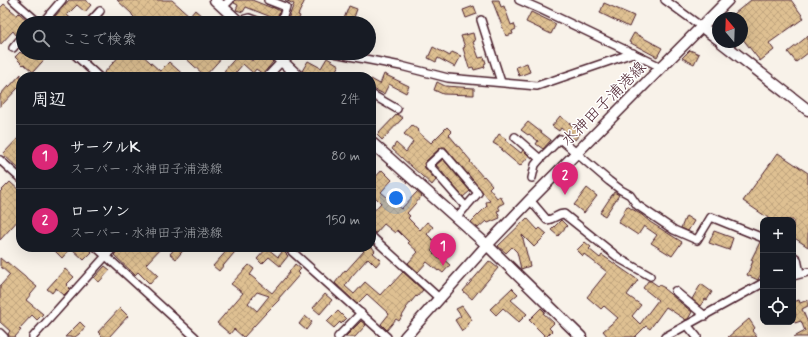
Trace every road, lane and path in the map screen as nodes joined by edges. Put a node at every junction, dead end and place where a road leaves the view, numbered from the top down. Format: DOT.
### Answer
graph roads {
  1 [pos="13,0"];
  2 [pos="62,0"];
  3 [pos="215,0"];
  4 [pos="268,0"];
  5 [pos="519,0"];
  6 [pos="665,0"];
  7 [pos="728,0"];
  8 [pos="226,4"];
  9 [pos="100,11"];
  10 [pos="31,16"];
  11 [pos="45,16"];
  12 [pos="95,16"];
  13 [pos="235,16"];
  14 [pos="283,16"];
  15 [pos="480,20"];
  16 [pos="702,27"];
  17 [pos="712,34"];
  18 [pos="16,44"];
  19 [pos="13,48"];
  20 [pos="729,48"];
  21 [pos="632,53"];
  22 [pos="81,60"];
  23 [pos="370,60"];
  24 [pos="282,61"];
  25 [pos="661,67"];
  26 [pos="94,72"];
  27 [pos="272,72"];
  28 [pos="294,72"];
  29 [pos="501,82"];
  30 [pos="376,97"];
  31 [pos="397,109"];
  32 [pos="808,110"];
  33 [pos="516,137"];
  34 [pos="376,146"];
  35 [pos="577,153"];
  36 [pos="540,159"];
  37 [pos="0,160"];
  38 [pos="16,174"];
  39 [pos="532,178"];
  40 [pos="530,200"];
  41 [pos="466,207"];
  42 [pos="456,218"];
  43 [pos="760,237"];
  44 [pos="376,241"];
  45 [pos="487,246"];
  46 [pos="102,252"];
  47 [pos="110,252"];
  48 [pos="293,252"];
  49 [pos="106,256"];
  50 [pos="796,258"];
  51 [pos="808,272"];
  52 [pos="797,274"];
  53 [pos="650,276"];
  54 [pos="760,285"];
  55 [pos="675,291"];
  56 [pos="439,298"];
  57 [pos="361,313"];
  58 [pos="705,316"];
  59 [pos="687,325"];
  60 [pos="0,333"];
  61 [pos="4,337"];
  62 [pos="32,337"];
  63 [pos="195,337"];
  64 [pos="338,337"];
  65 [pos="387,337"];
  66 [pos="404,337"];
  67 [pos="581,337"];
  68 [pos="666,337"];
  69 [pos="697,337"];
  1 -- 10 [label="street"];
  2 -- 11 [label="street"];
  3 -- 8 [label="street"];
  4 -- 14 [label="street"];
  5 -- 21 [label="street"];
  6 -- 16 [label="street"];
  7 -- 16 [label="street, 水神田子浦港線"];
  8 -- 13 [label="street"];
  9 -- 12 [label="street"];
  15 -- 29 [label="street"];
  16 -- 17 [label="street"];
  16 -- 25 [label="street, 水神田子浦港線"];
  18 -- 19 [label="street"];
  20 -- 32 [label="street"];
  21 -- 25 [label="street"];
  21 -- 29 [label="street"];
  22 -- 26 [label="street"];
  23 -- 29 [label="street"];
  24 -- 27 [label="street"];
  24 -- 28 [label="street"];
  25 -- 35 [label="street, 水神田子浦港線"];
  30 -- 31 [label="street"];
  33 -- 36 [label="street"];
  34 -- 42 [label="street"];
  35 -- 36 [label="street"];
  35 -- 40 [label="street, 水神田子浦港線"];
  35 -- 43 [label="street"];
  36 -- 39 [label="street"];
  37 -- 38 [label="street"];
  40 -- 45 [label="street, 水神田子浦港線"];
  40 -- 53 [label="street"];
  41 -- 41 [label="street"];
  41 -- 42 [label="street"];
  42 -- 45 [label="street"];
  44 -- 56 [label="street"];
  45 -- 56 [label="street, 水神田子浦港線"];
  45 -- 67 [label="street"];
  46 -- 49 [label="street"];
  47 -- 49 [label="street"];
  48 -- 57 [label="street"];
  49 -- 62 [label="street"];
  49 -- 63 [label="street"];
  50 -- 52 [label="street"];
  51 -- 52 [label="street"];
  54 -- 58 [label="street"];
  55 -- 58 [label="street"];
  56 -- 66 [label="street, 水神田子浦港線"];
  57 -- 64 [label="street"];
  57 -- 65 [label="street"];
  58 -- 59 [label="street"];
  59 -- 68 [label="street"];
  59 -- 69 [label="street"];
  60 -- 61 [label="street"];
}
